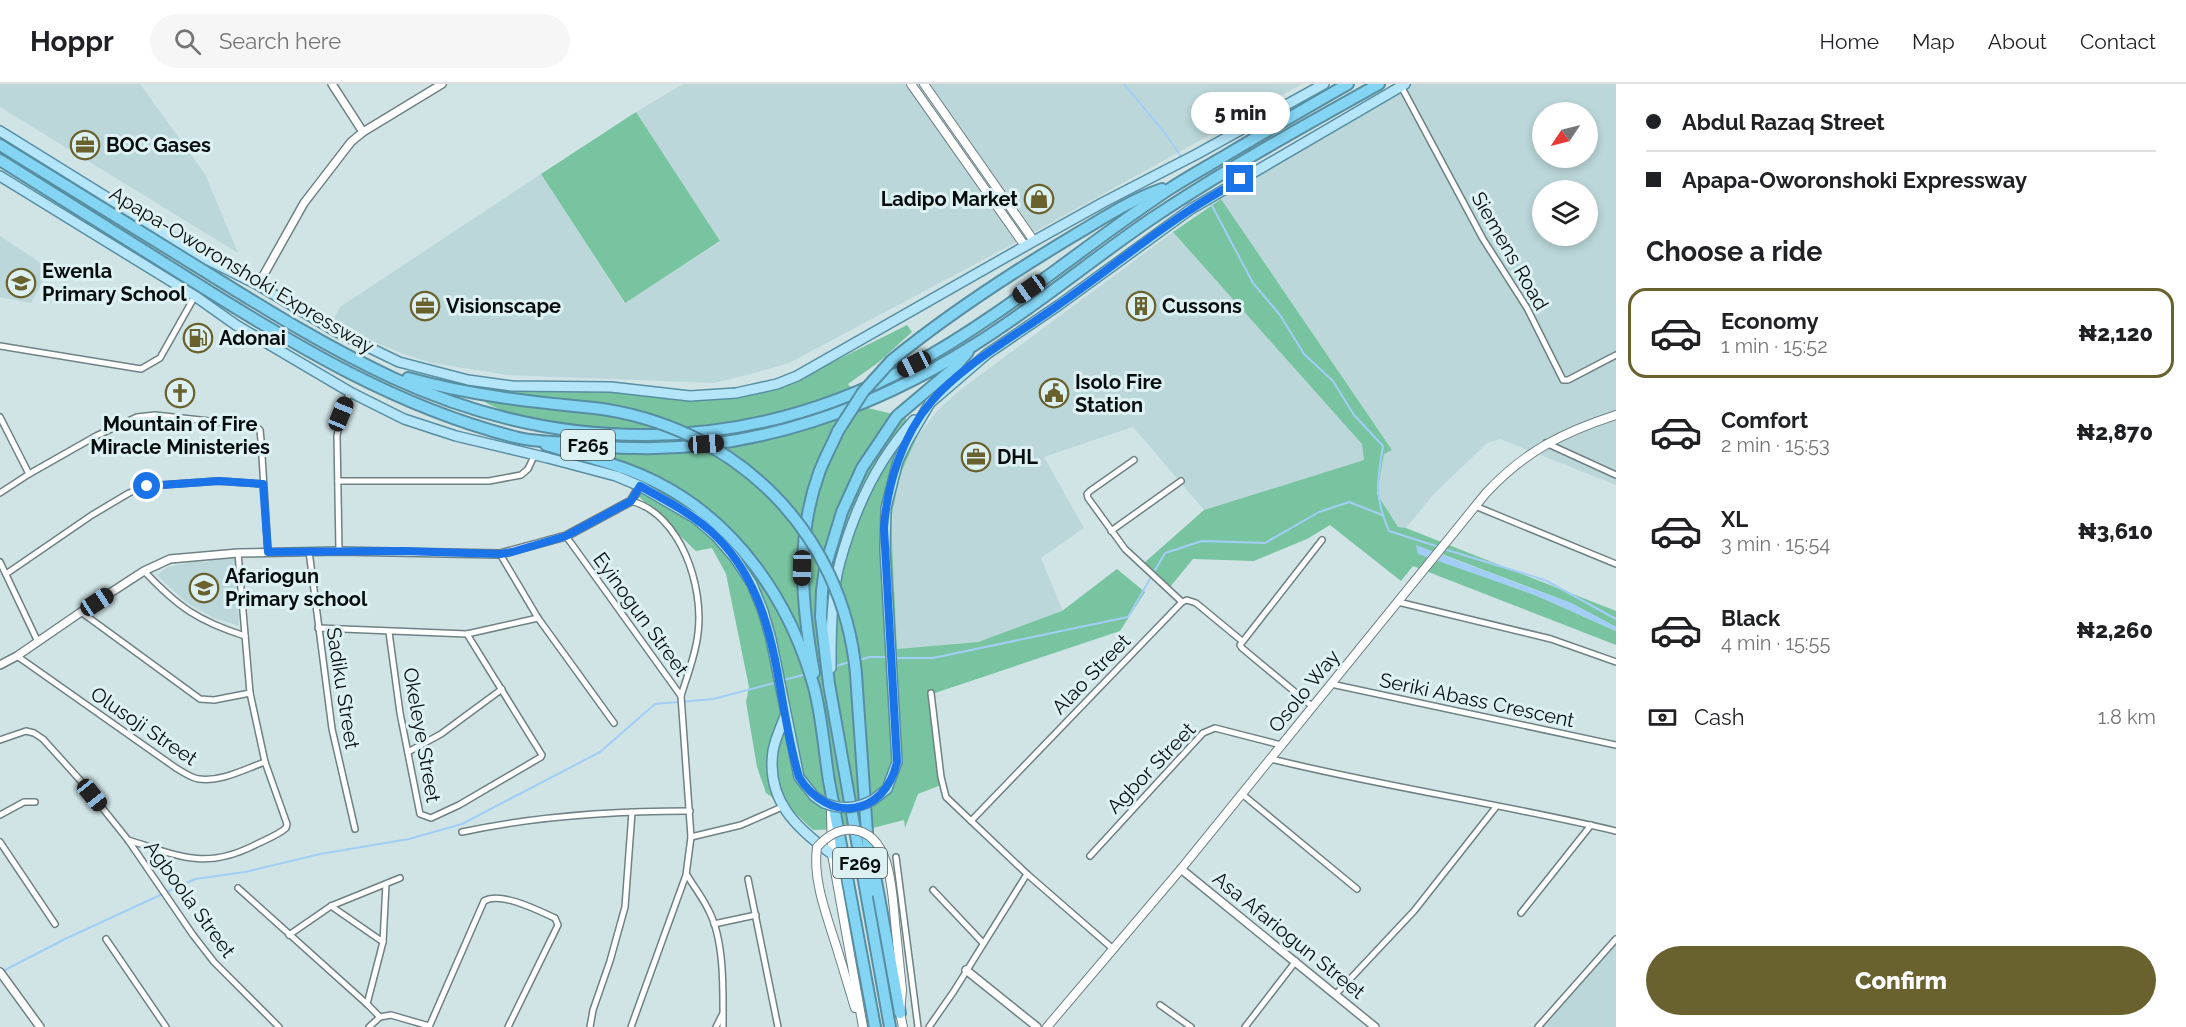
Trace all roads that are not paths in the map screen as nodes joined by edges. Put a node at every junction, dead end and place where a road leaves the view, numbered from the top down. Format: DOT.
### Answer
graph roads {
  1 [pos="332,84"];
  2 [pos="442,84"];
  3 [pos="911,84"];
  4 [pos="924,84"];
  5 [pos="1324,84"];
  6 [pos="1348,84"];
  7 [pos="1379,84"];
  8 [pos="1403,85"];
  9 [pos="0,131"];
  10 [pos="363,132"];
  11 [pos="0,145"];
  12 [pos="0,159"];
  13 [pos="0,176"];
  14 [pos="60,176"];
  15 [pos="1174,186"];
  16 [pos="1034,241"];
  17 [pos="1025,246"];
  18 [pos="258,285"];
  19 [pos="195,296"];
  20 [pos="974,345"];
  21 [pos="0,346"];
  22 [pos="334,349"];
  23 [pos="1616,355"];
  24 [pos="350,392"];
  25 [pos="930,403"];
  26 [pos="1616,415"];
  27 [pos="0,417"];
  28 [pos="522,438"];
  29 [pos="1546,443"];
  30 [pos="535,454"];
  31 [pos="1134,460"];
  32 [pos="29,474"];
  33 [pos="1616,474"];
  34 [pos="338,481"];
  35 [pos="1181,481"];
  36 [pos="263,484"];
  37 [pos="640,486"];
  38 [pos="0,493"];
  39 [pos="631,501"];
  40 [pos="1475,506"];
  41 [pos="1111,531"];
  42 [pos="566,536"];
  43 [pos="1322,540"];
  44 [pos="309,551"];
  45 [pos="339,551"];
  46 [pos="268,552"];
  47 [pos="238,554"];
  48 [pos="500,554"];
  49 [pos="0,562"];
  50 [pos="1616,564"];
  51 [pos="144,571"];
  52 [pos="6,574"];
  53 [pos="1182,602"];
  54 [pos="1398,602"];
  55 [pos="81,612"];
  56 [pos="538,618"];
  57 [pos="318,628"];
  58 [pos="389,632"];
  59 [pos="467,634"];
  60 [pos="245,636"];
  61 [pos="1242,641"];
  62 [pos="38,642"];
  63 [pos="17,656"];
  64 [pos="828,659"];
  65 [pos="1616,662"];
  66 [pos="809,663"];
  67 [pos="0,665"];
  68 [pos="1331,684"];
  69 [pos="502,689"];
  70 [pos="250,693"];
  71 [pos="931,693"];
  72 [pos="681,696"];
  73 [pos="1312,707"];
  74 [pos="786,714"];
  75 [pos="614,723"];
  76 [pos="0,740"];
  77 [pos="1281,745"];
  78 [pos="1616,745"];
  79 [pos="408,752"];
  80 [pos="1271,759"];
  81 [pos="265,762"];
  82 [pos="829,780"];
  83 [pos="1242,794"];
  84 [pos="35,802"];
  85 [pos="782,807"];
  86 [pos="1496,807"];
  87 [pos="690,811"];
  88 [pos="632,812"];
  89 [pos="0,814"];
  90 [pos="971,821"];
  91 [pos="1591,825"];
  92 [pos="355,829"];
  93 [pos="1616,831"];
  94 [pos="462,832"];
  95 [pos="691,837"];
  96 [pos="128,840"];
  97 [pos="0,842"];
  98 [pos="869,842"];
  99 [pos="832,854"];
  100 [pos="1090,856"];
  101 [pos="896,857"];
  102 [pos="1181,869"];
  103 [pos="686,874"];
  104 [pos="1027,874"];
  105 [pos="400,878"];
  106 [pos="748,879"];
  107 [pos="386,884"];
  108 [pos="238,888"];
  109 [pos="1356,889"];
  110 [pos="933,890"];
  111 [pos="331,906"];
  112 [pos="1521,913"];
  113 [pos="756,915"];
  114 [pos="55,924"];
  115 [pos="714,924"];
  116 [pos="873,934"];
  117 [pos="289,935"];
  118 [pos="106,939"];
  119 [pos="1616,939"];
  120 [pos="383,942"];
  121 [pos="983,943"];
  122 [pos="1112,948"];
  123 [pos="1296,961"];
  124 [pos="966,970"];
  125 [pos="0,972"];
  126 [pos="882,978"];
  127 [pos="1336,993"];
  128 [pos="368,1004"];
  129 [pos="1160,1005"];
  130 [pos="723,1013"];
  131 [pos="900,1013"];
  132 [pos="380,1017"];
  133 [pos="40,1027"];
  134 [pos="166,1027"];
  135 [pos="279,1027"];
  136 [pos="369,1027"];
  137 [pos="429,1027"];
  138 [pos="508,1027"];
  139 [pos="590,1027"];
  140 [pos="632,1027"];
  141 [pos="716,1027"];
  142 [pos="723,1027"];
  143 [pos="778,1027"];
  144 [pos="862,1027"];
  145 [pos="875,1027"];
  146 [pos="890,1027"];
  147 [pos="903,1027"];
  148 [pos="918,1027"];
  149 [pos="929,1027"];
  150 [pos="1037,1027"];
  151 [pos="1047,1027"];
  152 [pos="1191,1027"];
  153 [pos="1245,1027"];
  154 [pos="1376,1027"];
  155 [pos="1538,1027"];
  1 -- 10 [label="street"];
  2 -- 10 [label="street"];
  3 -- 17 [label="main road"];
  4 -- 16 [label="main road"];
  5 -- 16 [label="main road, Apapa-Oworonshoki Expressway"];
  6 -- 15 [label="highway, Apapa-Oworonshoki Expressway / F265"];
  7 -- 20 [label="highway, Apapa-Oworonshoki Expressway / F265"];
  8 -- 23 [label="street, Siemens Road"];
  8 -- 25 [label="main road"];
  9 -- 14 [label="main road, Apapa-Oworonshoki Expressway"];
  10 -- 18 [label="street"];
  11 -- 14 [label="highway, Apapa-Oworonshoki Expressway / F265"];
  12 -- 28 [label="highway, Apapa-Oworonshoki Expressway / F265"];
  13 -- 19 [label="main road"];
  14 -- 18 [label="main road, Apapa-Oworonshoki Expressway"];
  14 -- 22 [label="highway, Apapa-Oworonshoki Expressway / F265"];
  15 -- 22 [label="highway, Apapa-Oworonshoki Expressway / F265"];
  15 -- 66 [label="highway, bridge"];
  16 -- 17 [label="main road, Apapa-Oworonshoki Expressway"];
  17 -- 18 [label="main road, Apapa-Oworonshoki Expressway"];
  19 -- 21 [label="street"];
  19 -- 24 [label="main road"];
  20 -- 28 [label="highway, Apapa-Oworonshoki Expressway / F265"];
  20 -- 64 [label="highway"];
  22 -- 98 [label="highway, bridge"];
  24 -- 30 [label="main road"];
  24 -- 34 [label="street"];
  25 -- 64 [label="main road"];
  25 -- 74 [label="main road, bridge"];
  26 -- 29 [label="main road, Osolo Way"];
  27 -- 32 [label="street"];
  28 -- 66 [label="highway"];
  29 -- 33 [label="street"];
  29 -- 40 [label="main road, Osolo Way"];
  30 -- 34 [label="street"];
  30 -- 37 [label="main road"];
  31 -- 41 [label="street"];
  32 -- 36 [label="street"];
  32 -- 38 [label="street"];
  34 -- 45 [label="street"];
  35 -- 41 [label="street"];
  36 -- 46 [label="street"];
  36 -- 52 [label="street"];
  37 -- 39 [label="street"];
  37 -- 74 [label="main road"];
  39 -- 42 [label="street"];
  39 -- 72 [label="street"];
  40 -- 50 [label="street"];
  40 -- 54 [label="main road, Osolo Way"];
  41 -- 53 [label="street"];
  42 -- 48 [label="street"];
  42 -- 72 [label="street, Eyinogun Street"];
  43 -- 61 [label="street"];
  44 -- 45 [label="street"];
  44 -- 46 [label="street"];
  44 -- 57 [label="street, Sadiku Street"];
  45 -- 48 [label="street"];
  46 -- 47 [label="street"];
  47 -- 51 [label="street"];
  47 -- 60 [label="street"];
  48 -- 56 [label="street"];
  49 -- 52 [label="street"];
  51 -- 55 [label="street"];
  51 -- 60 [label="street"];
  52 -- 62 [label="street"];
  53 -- 61 [label="street"];
  53 -- 90 [label="street, Alao Street"];
  54 -- 65 [label="street"];
  54 -- 68 [label="main road, Osolo Way"];
  55 -- 62 [label="street"];
  55 -- 70 [label="street"];
  56 -- 59 [label="street"];
  56 -- 75 [label="street"];
  57 -- 58 [label="street"];
  57 -- 92 [label="street, Sadiku Street"];
  58 -- 59 [label="street"];
  58 -- 79 [label="street, Okeleye Street"];
  59 -- 69 [label="street, Okeleye Street"];
  60 -- 70 [label="street"];
  61 -- 73 [label="street"];
  62 -- 63 [label="street"];
  63 -- 67 [label="street"];
  63 -- 81 [label="street, Olusoji Street"];
  64 -- 116 [label="highway, F269"];
  66 -- 82 [label="highway, F269"];
  68 -- 73 [label="main road, Osolo Way"];
  68 -- 78 [label="street, Seriki Abass Crescent"];
  69 -- 79 [label="street"];
  69 -- 79 [label="street, Okeleye Street"];
  70 -- 81 [label="street"];
  71 -- 90 [label="street"];
  72 -- 87 [label="street, Eyinogun Street"];
  73 -- 77 [label="main road, Osolo Way"];
  74 -- 85 [label="main road"];
  76 -- 96 [label="street, Agboola Street"];
  77 -- 80 [label="main road, Osolo Way"];
  77 -- 100 [label="street, Agbor Street"];
  80 -- 83 [label="main road, Osolo Way"];
  80 -- 86 [label="street"];
  81 -- 96 [label="street"];
  82 -- 99 [label="main road"];
  82 -- 145 [label="highway, F269"];
  83 -- 102 [label="main road, Osolo Way"];
  83 -- 109 [label="street"];
  84 -- 89 [label="street"];
  85 -- 95 [label="street"];
  85 -- 99 [label="main road"];
  86 -- 91 [label="street"];
  86 -- 127 [label="street"];
  87 -- 88 [label="street"];
  87 -- 95 [label="street, Eyinogun Street"];
  88 -- 94 [label="street"];
  88 -- 139 [label="street"];
  90 -- 104 [label="street"];
  91 -- 93 [label="street"];
  91 -- 112 [label="street"];
  95 -- 103 [label="street, Eyinogun Street"];
  96 -- 135 [label="street, Agboola Street"];
  97 -- 114 [label="street"];
  98 -- 116 [label="highway"];
  98 -- 131 [label="highway"];
  99 -- 144 [label="main road"];
  101 -- 148 [label="street"];
  102 -- 122 [label="main road, Osolo Way"];
  102 -- 123 [label="street, Asa Afariogun Street"];
  103 -- 115 [label="street"];
  103 -- 140 [label="street, Eyinogun Street"];
  104 -- 121 [label="street"];
  104 -- 122 [label="street"];
  105 -- 107 [label="street"];
  106 -- 113 [label="street"];
  107 -- 111 [label="street"];
  107 -- 120 [label="street"];
  108 -- 117 [label="street"];
  110 -- 121 [label="street"];
  111 -- 117 [label="street"];
  111 -- 120 [label="street"];
  113 -- 115 [label="street"];
  113 -- 143 [label="street"];
  115 -- 130 [label="street"];
  116 -- 126 [label="highway, F269"];
  117 -- 128 [label="street"];
  118 -- 134 [label="street"];
  119 -- 155 [label="street"];
  120 -- 128 [label="street"];
  121 -- 124 [label="street"];
  122 -- 151 [label="main road, Osolo Way"];
  123 -- 127 [label="street, Asa Afariogun Street"];
  123 -- 153 [label="street"];
  124 -- 149 [label="street"];
  124 -- 150 [label="street"];
  125 -- 133 [label="street"];
  126 -- 131 [label="highway"];
  126 -- 146 [label="highway, F269"];
  127 -- 154 [label="street, Asa Afariogun Street"];
  128 -- 132 [label="street"];
  129 -- 152 [label="street"];
  130 -- 141 [label="street"];
  130 -- 142 [label="street"];
  131 -- 144 [label="main road, bridge"];
  131 -- 147 [label="main road"];
  132 -- 136 [label="street"];
  132 -- 137 [label="street"];
  137 -- 138 [label="street"];
}
